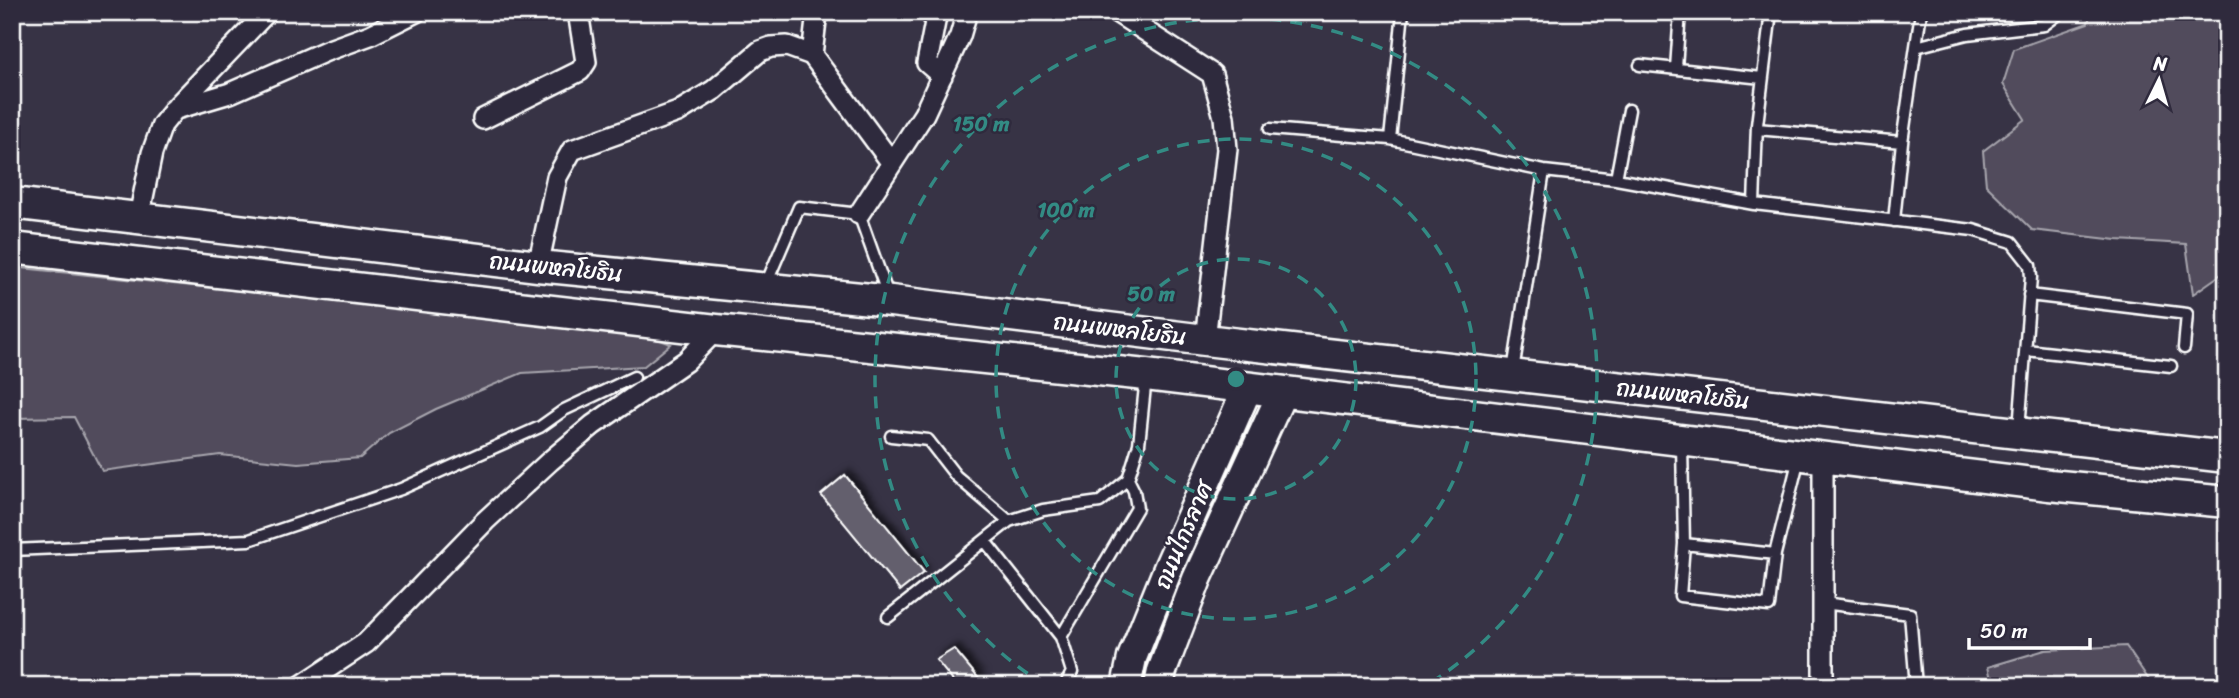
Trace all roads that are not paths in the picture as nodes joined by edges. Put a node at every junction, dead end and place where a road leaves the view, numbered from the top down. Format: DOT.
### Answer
graph roads {
  1 [pos="267,12"];
  2 [pos="416,12"];
  3 [pos="578,12"];
  4 [pos="817,12"];
  5 [pos="937,12"];
  6 [pos="967,12"];
  7 [pos="1404,12"];
  8 [pos="1680,12"];
  9 [pos="1740,12"];
  10 [pos="1921,12"];
  11 [pos="2062,12"];
  12 [pos="1120,13"];
  13 [pos="1771,14"];
  14 [pos="1916,47"];
  15 [pos="812,55"];
  16 [pos="1640,65"];
  17 [pos="1675,68"];
  18 [pos="942,76"];
  19 [pos="1762,78"];
  20 [pos="173,110"];
  21 [pos="1629,110"];
  22 [pos="483,119"];
  23 [pos="1757,128"];
  24 [pos="1270,129"];
  25 [pos="1390,139"];
  26 [pos="1902,142"];
  27 [pos="891,162"];
  28 [pos="1544,171"];
  29 [pos="1616,180"];
  30 [pos="12,203"];
  31 [pos="1754,204"];
  32 [pos="859,214"];
  33 [pos="139,217"];
  34 [pos="1894,220"];
  35 [pos="12,248"];
  36 [pos="538,266"];
  37 [pos="765,288"];
  38 [pos="2029,295"];
  39 [pos="891,301"];
  40 [pos="716,330"];
  41 [pos="1205,340"];
  42 [pos="2184,348"];
  43 [pos="2026,350"];
  44 [pos="2171,366"];
  45 [pos="1146,375"];
  46 [pos="1513,375"];
  47 [pos="634,377"];
  48 [pos="1248,387"];
  49 [pos="1283,391"];
  50 [pos="1970,427"];
  51 [pos="2019,433"];
  52 [pos="891,436"];
  53 [pos="2058,438"];
  54 [pos="1682,441"];
  55 [pos="1812,457"];
  56 [pos="2227,457"];
  57 [pos="1966,474"];
  58 [pos="1128,479"];
  59 [pos="2049,485"];
  60 [pos="2227,502"];
  61 [pos="1009,521"];
  62 [pos="985,541"];
  63 [pos="1684,544"];
  64 [pos="12,550"];
  65 [pos="1775,554"];
  66 [pos="1823,603"];
  67 [pos="888,617"];
  68 [pos="1061,637"];
  69 [pos="301,686"];
  70 [pos="1065,686"];
  71 [pos="1126,686"];
  72 [pos="1159,686"];
  73 [pos="1823,686"];
  74 [pos="1916,686"];
  1 -- 20 [label="street"];
  2 -- 20 [label="street"];
  3 -- 22 [label="street"];
  4 -- 15 [label="street"];
  5 -- 18 [label="street"];
  6 -- 18 [label="street"];
  7 -- 25 [label="lane"];
  8 -- 17 [label="lane"];
  9 -- 13 [label="lane"];
  10 -- 14 [label="lane"];
  11 -- 14 [label="lane"];
  12 -- 41 [label="street"];
  13 -- 19 [label="lane"];
  14 -- 26 [label="lane"];
  15 -- 27 [label="street"];
  15 -- 36 [label="street"];
  16 -- 17 [label="lane"];
  17 -- 19 [label="lane"];
  18 -- 27 [label="street"];
  19 -- 23 [label="lane"];
  20 -- 33 [label="street"];
  21 -- 29 [label="lane"];
  23 -- 26 [label="lane"];
  23 -- 31 [label="lane"];
  24 -- 25 [label="lane"];
  25 -- 28 [label="lane"];
  26 -- 34 [label="lane"];
  27 -- 32 [label="street"];
  28 -- 29 [label="lane"];
  28 -- 46 [label="lane"];
  29 -- 31 [label="lane"];
  30 -- 33 [label="main road, ถนนพหลโยธิน"];
  31 -- 34 [label="lane"];
  32 -- 37 [label="lane"];
  32 -- 39 [label="lane"];
  33 -- 36 [label="main road, ถนนพหลโยธิน"];
  34 -- 38 [label="lane"];
  35 -- 40 [label="main road, ถนนพหลโยธิน"];
  36 -- 37 [label="main road, ถนนพหลโยธิน"];
  37 -- 39 [label="main road, ถนนพหลโยธิน"];
  38 -- 42 [label="lane"];
  38 -- 43 [label="lane"];
  39 -- 41 [label="main road, ถนนพหลโยธิน"];
  40 -- 45 [label="main road, ถนนพหลโยธิน"];
  40 -- 69 [label="street"];
  41 -- 46 [label="main road, ถนนพหลโยธิน"];
  43 -- 44 [label="lane"];
  43 -- 51 [label="lane"];
  45 -- 48 [label="main road, ถนนพหลโยธิน"];
  45 -- 58 [label="lane"];
  46 -- 50 [label="main road, ถนนพหลโยธิน"];
  47 -- 64 [label="lane"];
  48 -- 49 [label="main road, ถนนพหลโยธิน"];
  48 -- 71 [label="main road, ถนนไกรลาศ"];
  49 -- 54 [label="main road, ถนนพหลโยธิน"];
  49 -- 72 [label="main road, ถนนไกรลาศ"];
  50 -- 51 [label="main road, ถนนพหลโยธิน"];
  50 -- 57 [label="main road"];
  51 -- 53 [label="main road, ถนนพหลโยธิน"];
  52 -- 61 [label="lane"];
  53 -- 56 [label="main road, ถนนพหลโยธิน"];
  53 -- 59 [label="main road"];
  54 -- 55 [label="main road, ถนนพหลโยธิน"];
  54 -- 63 [label="lane"];
  55 -- 57 [label="main road, ถนนพหลโยธิน"];
  55 -- 65 [label="lane"];
  55 -- 66 [label="street"];
  57 -- 59 [label="main road, ถนนพหลโยธิน"];
  58 -- 61 [label="lane"];
  58 -- 68 [label="lane"];
  59 -- 60 [label="main road, ถนนพหลโยธิน"];
  61 -- 62 [label="lane"];
  62 -- 67 [label="lane"];
  62 -- 68 [label="lane"];
  63 -- 65 [label="lane"];
  63 -- 65 [label="lane"];
  66 -- 73 [label="street"];
  66 -- 74 [label="lane"];
  68 -- 70 [label="lane"];
}
